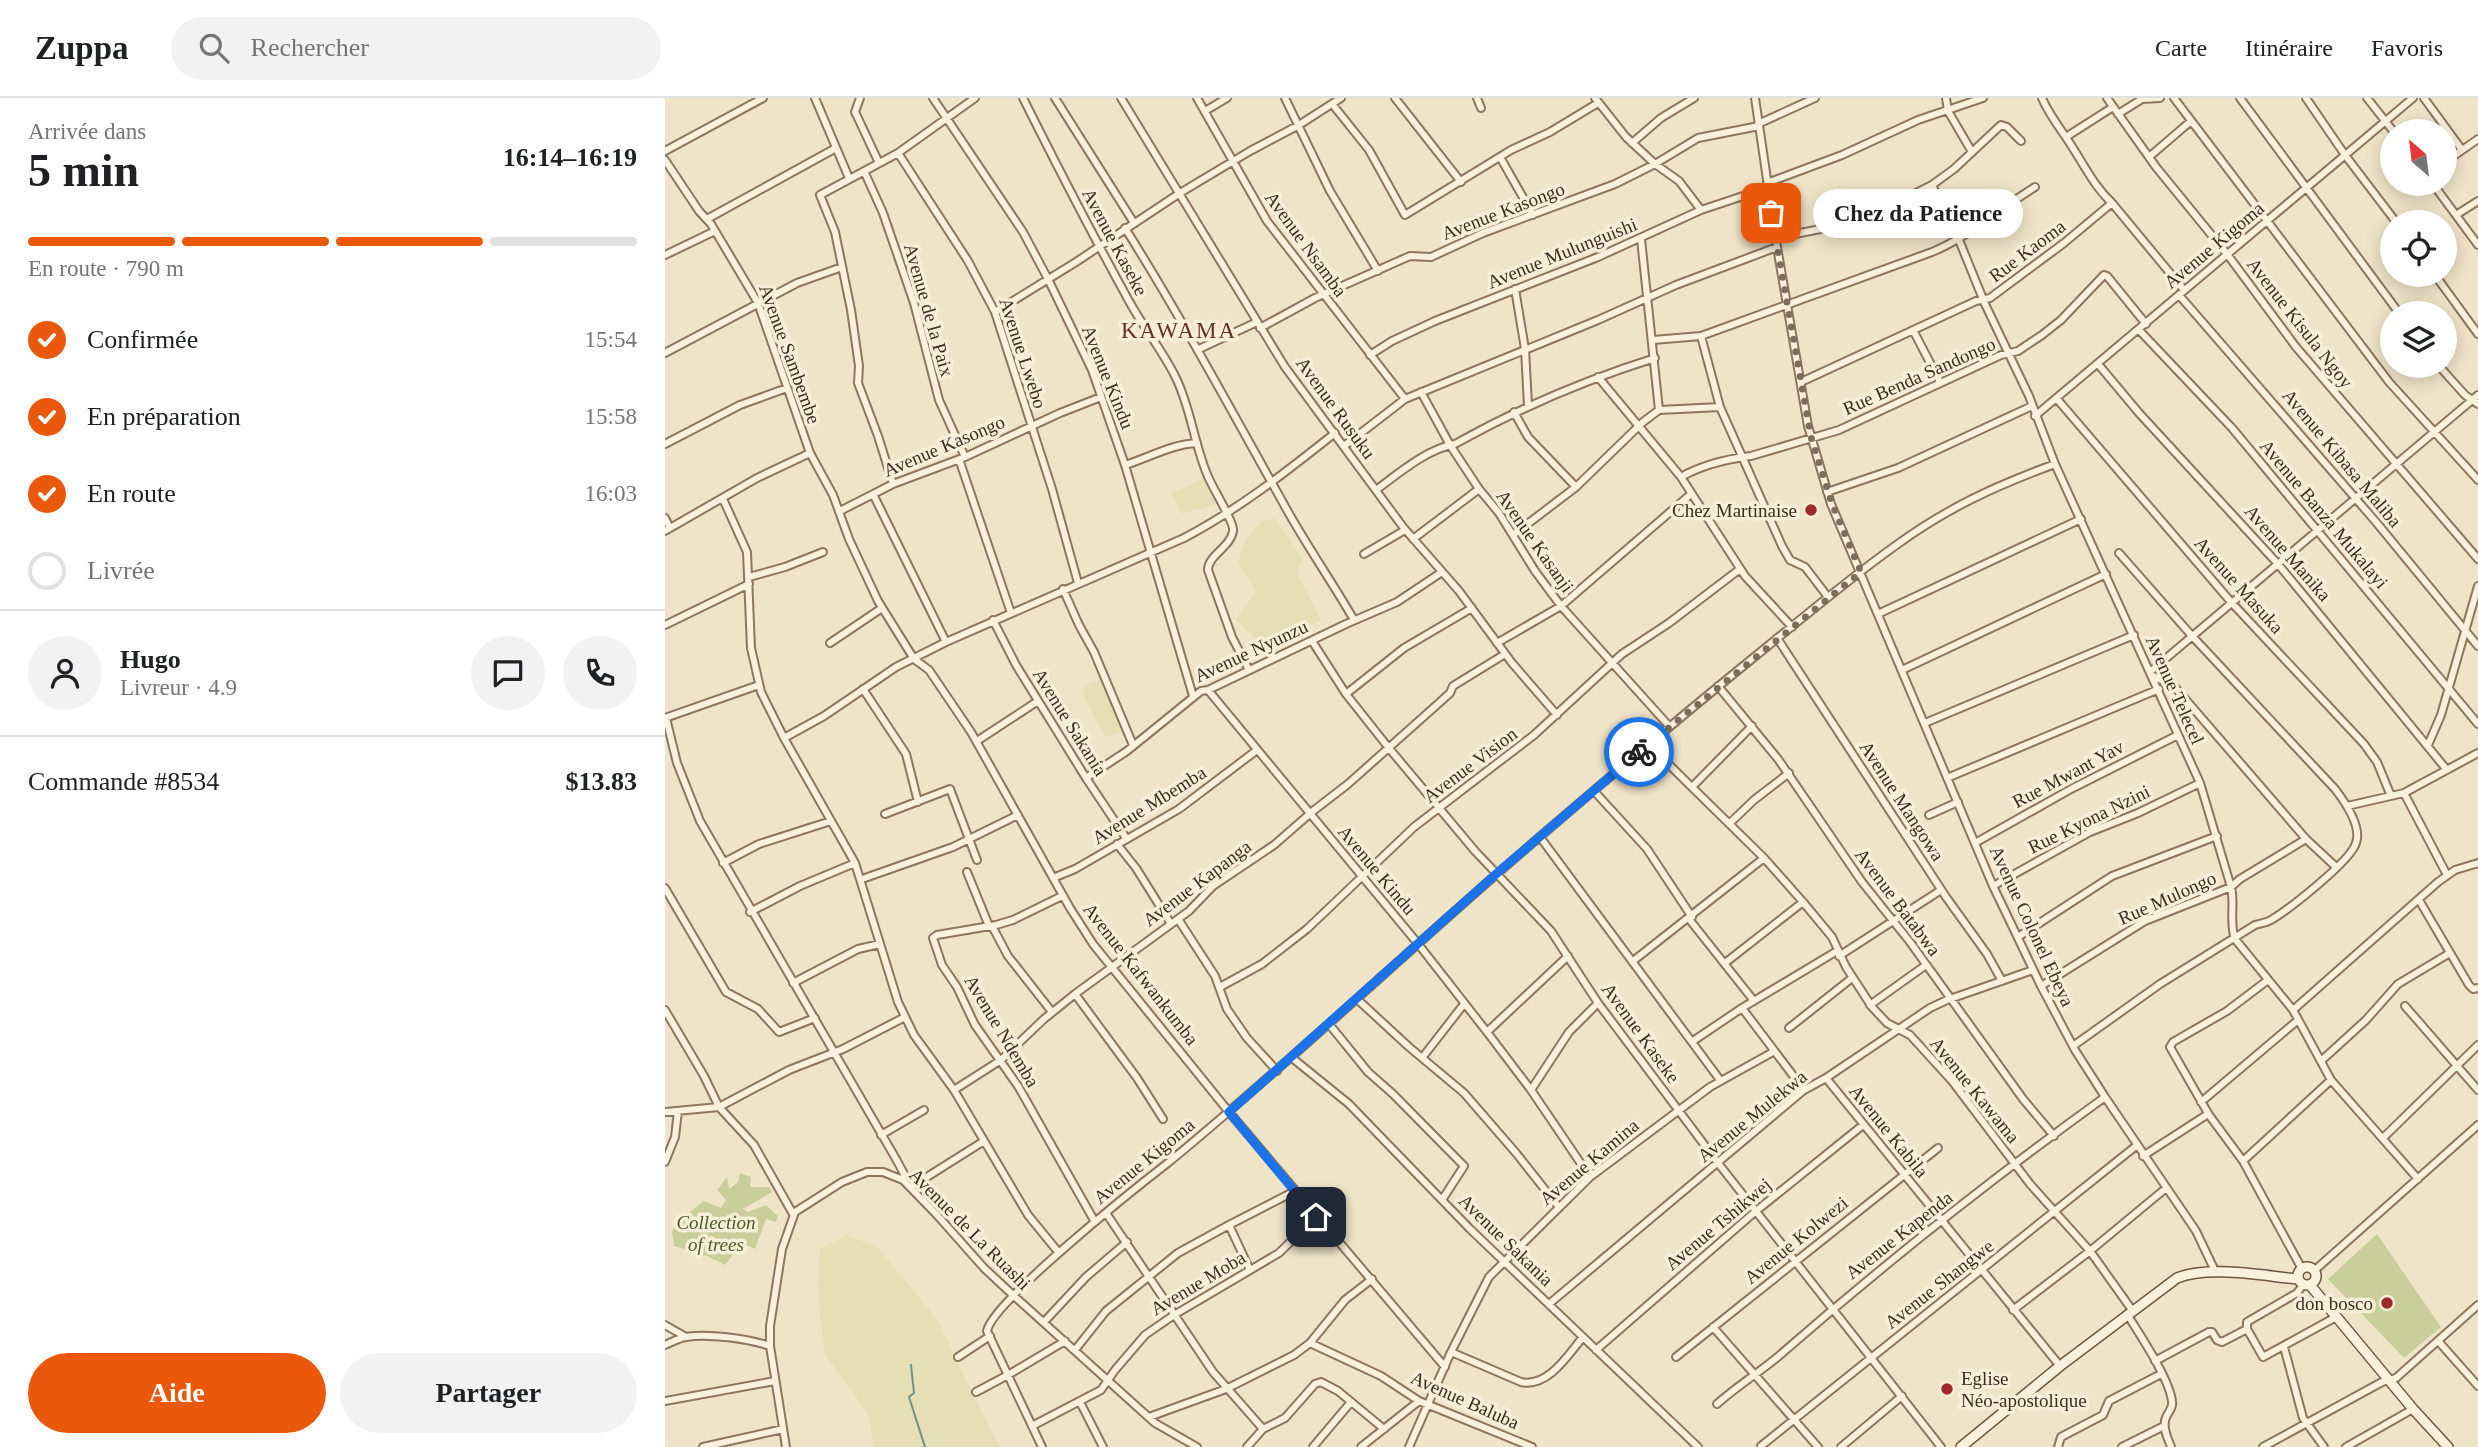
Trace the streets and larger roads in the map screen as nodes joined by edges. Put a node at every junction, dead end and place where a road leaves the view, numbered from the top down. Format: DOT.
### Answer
graph roads {
  1 [pos="764,98"];
  2 [pos="815,98"];
  3 [pos="860,98"];
  4 [pos="933,98"];
  5 [pos="975,98"];
  6 [pos="1023,98"];
  7 [pos="1055,98"];
  8 [pos="1121,98"];
  9 [pos="1197,98"];
  10 [pos="1227,98"];
  11 [pos="1285,98"];
  12 [pos="1341,98"];
  13 [pos="1395,98"];
  14 [pos="1477,98"];
  15 [pos="1695,98"];
  16 [pos="1755,98"];
  17 [pos="1815,98"];
  18 [pos="1946,98"];
  19 [pos="1983,98"];
  20 [pos="2042,98"];
  21 [pos="2107,98"];
  22 [pos="2160,98"];
  23 [pos="2174,98"];
  24 [pos="2240,98"];
  25 [pos="2307,98"];
  26 [pos="2367,98"];
  27 [pos="2413,98"];
  28 [pos="2424,98"];
  29 [pos="1597,100"];
  30 [pos="1333,105"];
  31 [pos="1481,108"];
  32 [pos="1205,111"];
  33 [pos="1948,111"];
  34 [pos="2116,111"];
  35 [pos="2384,119"];
  36 [pos="2386,119"];
  37 [pos="947,120"];
  38 [pos="2191,121"];
  39 [pos="2380,124"];
  40 [pos="1299,125"];
  41 [pos="1759,125"];
  42 [pos="2066,136"];
  43 [pos="2478,139"];
  44 [pos="2021,141"];
  45 [pos="1632,143"];
  46 [pos="836,148"];
  47 [pos="2462,150"];
  48 [pos="665,151"];
  49 [pos="1972,152"];
  50 [pos="898,153"];
  51 [pos="2457,154"];
  52 [pos="2345,155"];
  53 [pos="1500,157"];
  54 [pos="2149,157"];
  55 [pos="665,160"];
  56 [pos="1232,161"];
  57 [pos="880,163"];
  58 [pos="1655,164"];
  59 [pos="864,171"];
  60 [pos="849,178"];
  61 [pos="1461,182"];
  62 [pos="1767,185"];
  63 [pos="1932,185"];
  64 [pos="2035,187"];
  65 [pos="2306,188"];
  66 [pos="1180,193"];
  67 [pos="2478,201"];
  68 [pos="2112,203"];
  69 [pos="2387,210"];
  70 [pos="1702,211"];
  71 [pos="2457,214"];
  72 [pos="1533,215"];
  73 [pos="2457,216"];
  74 [pos="708,219"];
  75 [pos="2266,221"];
  76 [pos="1134,222"];
  77 [pos="1125,228"];
  78 [pos="715,231"];
  79 [pos="1775,238"];
  80 [pos="1641,239"];
  81 [pos="1959,240"];
  82 [pos="2478,244"];
  83 [pos="1099,246"];
  84 [pos="1777,247"];
  85 [pos="2227,254"];
  86 [pos="665,255"];
  87 [pos="842,267"];
  88 [pos="1378,271"];
  89 [pos="1048,279"];
  90 [pos="2444,287"];
  91 [pos="1515,289"];
  92 [pos="2181,292"];
  93 [pos="1322,295"];
  94 [pos="1648,298"];
  95 [pos="1984,300"];
  96 [pos="2390,301"];
  97 [pos="758,303"];
  98 [pos="1788,306"];
  99 [pos="995,312"];
  100 [pos="2146,324"];
  101 [pos="1259,325"];
  102 [pos="1913,330"];
  103 [pos="2139,330"];
  104 [pos="2478,334"];
  105 [pos="1701,336"];
  106 [pos="1653,340"];
  107 [pos="1199,349"];
  108 [pos="1525,349"];
  109 [pos="665,353"];
  110 [pos="2008,353"];
  111 [pos="1370,355"];
  112 [pos="1655,358"];
  113 [pos="2098,365"];
  114 [pos="1598,377"];
  115 [pos="2451,378"];
  116 [pos="1801,382"];
  117 [pos="1940,382"];
  118 [pos="787,388"];
  119 [pos="1421,393"];
  120 [pos="2478,395"];
  121 [pos="1101,397"];
  122 [pos="1405,399"];
  123 [pos="2057,399"];
  124 [pos="2475,402"];
  125 [pos="1528,405"];
  126 [pos="2032,406"];
  127 [pos="1720,407"];
  128 [pos="1659,410"];
  129 [pos="1514,412"];
  130 [pos="2035,416"];
  131 [pos="1639,425"];
  132 [pos="1031,426"];
  133 [pos="2434,432"];
  134 [pos="1335,433"];
  135 [pos="1811,437"];
  136 [pos="1197,443"];
  137 [pos="665,444"];
  138 [pos="1450,445"];
  139 [pos="1344,446"];
  140 [pos="810,453"];
  141 [pos="1742,456"];
  142 [pos="962,458"];
  143 [pos="2055,464"];
  144 [pos="2396,465"];
  145 [pos="1125,466"];
  146 [pos="1681,477"];
  147 [pos="2478,480"];
  148 [pos="1272,482"];
  149 [pos="893,484"];
  150 [pos="1576,487"];
  151 [pos="1479,489"];
  152 [pos="1376,490"];
  153 [pos="1827,492"];
  154 [pos="873,494"];
  155 [pos="1692,494"];
  156 [pos="2356,498"];
  157 [pos="723,499"];
  158 [pos="840,512"];
  159 [pos="1227,515"];
  160 [pos="665,517"];
  161 [pos="2081,519"];
  162 [pos="668,530"];
  163 [pos="1405,530"];
  164 [pos="2317,532"];
  165 [pos="1513,536"];
  166 [pos="1413,539"];
  167 [pos="823,552"];
  168 [pos="1151,552"];
  169 [pos="2119,553"];
  170 [pos="1364,554"];
  171 [pos="2478,559"];
  172 [pos="2278,564"];
  173 [pos="1741,569"];
  174 [pos="1442,572"];
  175 [pos="1861,572"];
  176 [pos="2106,574"];
  177 [pos="749,580"];
  178 [pos="1078,583"];
  179 [pos="2478,586"];
  180 [pos="1063,589"];
  181 [pos="1828,597"];
  182 [pos="2231,601"];
  183 [pos="1562,606"];
  184 [pos="882,608"];
  185 [pos="1472,608"];
  186 [pos="1011,613"];
  187 [pos="1878,614"];
  188 [pos="993,620"];
  189 [pos="1354,620"];
  190 [pos="665,625"];
  191 [pos="1792,627"];
  192 [pos="2465,632"];
  193 [pos="2134,635"];
  194 [pos="2192,636"];
  195 [pos="1777,638"];
  196 [pos="1312,641"];
  197 [pos="946,642"];
  198 [pos="830,643"];
  199 [pos="1497,643"];
  200 [pos="2478,646"];
  201 [pos="1505,654"];
  202 [pos="914,659"];
  203 [pos="1612,662"];
  204 [pos="1249,670"];
  205 [pos="1902,670"];
  206 [pos="2152,674"];
  207 [pos="759,685"];
  208 [pos="1718,686"];
  209 [pos="2448,686"];
  210 [pos="863,689"];
  211 [pos="2159,689"];
  212 [pos="1208,690"];
  213 [pos="1346,694"];
  214 [pos="1193,696"];
  215 [pos="1038,701"];
  216 [pos="1557,715"];
  217 [pos="665,718"];
  218 [pos="1925,723"];
  219 [pos="2478,724"];
  220 [pos="1669,726"];
  221 [pos="1752,726"];
  222 [pos="2178,735"];
  223 [pos="784,738"];
  224 [pos="977,741"];
  225 [pos="1648,744"];
  226 [pos="1133,745"];
  227 [pos="2428,745"];
  228 [pos="1388,747"];
  229 [pos="1257,750"];
  230 [pos="2478,753"];
  231 [pos="2447,770"];
  232 [pos="1789,773"];
  233 [pos="1086,778"];
  234 [pos="1947,778"];
  235 [pos="2200,783"];
  236 [pos="1692,787"];
  237 [pos="1594,791"];
  238 [pos="2404,793"];
  239 [pos="2391,796"];
  240 [pos="918,802"];
  241 [pos="1958,802"];
  242 [pos="2347,806"];
  243 [pos="1440,807"];
  244 [pos="885,814"];
  245 [pos="1308,814"];
  246 [pos="1018,815"];
  247 [pos="1929,815"];
  248 [pos="831,821"];
  249 [pos="1730,824"];
  250 [pos="2217,836"];
  251 [pos="1539,837"];
  252 [pos="1126,838"];
  253 [pos="2306,839"];
  254 [pos="969,840"];
  255 [pos="1975,843"];
  256 [pos="1117,844"];
  257 [pos="1764,858"];
  258 [pos="977,860"];
  259 [pos="723,863"];
  260 [pos="855,863"];
  261 [pos="2478,863"];
  262 [pos="2336,867"];
  263 [pos="967,872"];
  264 [pos="1496,874"];
  265 [pos="2448,875"];
  266 [pos="1362,877"];
  267 [pos="1053,878"];
  268 [pos="862,880"];
  269 [pos="1993,886"];
  270 [pos="2231,887"];
  271 [pos="1941,890"];
  272 [pos="666,891"];
  273 [pos="1062,896"];
  274 [pos="2419,900"];
  275 [pos="1804,902"];
  276 [pos="750,912"];
  277 [pos="1690,918"];
  278 [pos="1178,919"];
  279 [pos="1894,922"];
  280 [pos="1171,925"];
  281 [pos="990,926"];
  282 [pos="2018,937"];
  283 [pos="2235,939"];
  284 [pos="880,944"];
  285 [pos="1419,945"];
  286 [pos="2450,953"];
  287 [pos="1838,954"];
  288 [pos="1568,956"];
  289 [pos="1633,961"];
  290 [pos="1725,963"];
  291 [pos="1926,965"];
  292 [pos="1111,966"];
  293 [pos="2033,970"];
  294 [pos="1852,978"];
  295 [pos="2268,980"];
  296 [pos="2002,981"];
  297 [pos="793,983"];
  298 [pos="2041,986"];
  299 [pos="1220,987"];
  300 [pos="2478,988"];
  301 [pos="1075,994"];
  302 [pos="1357,999"];
  303 [pos="1950,999"];
  304 [pos="1753,1001"];
  305 [pos="1598,1003"];
  306 [pos="1464,1004"];
  307 [pos="1870,1005"];
  308 [pos="2405,1006"];
  309 [pos="1742,1008"];
  310 [pos="665,1010"];
  311 [pos="2293,1010"];
  312 [pos="1052,1013"];
  313 [pos="905,1017"];
  314 [pos="815,1018"];
  315 [pos="2298,1020"];
  316 [pos="1329,1024"];
  317 [pos="1789,1028"];
  318 [pos="1899,1029"];
  319 [pos="1487,1032"];
  320 [pos="1693,1041"];
  321 [pos="2073,1045"];
  322 [pos="2478,1045"];
  323 [pos="835,1052"];
  324 [pos="1773,1052"];
  325 [pos="1291,1056"];
  326 [pos="1422,1058"];
  327 [pos="1001,1060"];
  328 [pos="2321,1061"];
  329 [pos="2456,1066"];
  330 [pos="1277,1072"];
  331 [pos="1826,1078"];
  332 [pos="1720,1080"];
  333 [pos="2331,1080"];
  334 [pos="954,1090"];
  335 [pos="1531,1090"];
  336 [pos="1804,1090"];
  337 [pos="2478,1090"];
  338 [pos="2105,1097"];
  339 [pos="2201,1102"];
  340 [pos="719,1107"];
  341 [pos="923,1110"];
  342 [pos="1678,1110"];
  343 [pos="678,1111"];
  344 [pos="665,1112"];
  345 [pos="1229,1112"];
  346 [pos="2208,1114"];
  347 [pos="1163,1119"];
  348 [pos="1863,1125"];
  349 [pos="2478,1125"];
  350 [pos="881,1135"];
  351 [pos="2054,1136"];
  352 [pos="2383,1138"];
  353 [pos="984,1140"];
  354 [pos="2136,1146"];
  355 [pos="1938,1148"];
  356 [pos="2143,1156"];
  357 [pos="665,1161"];
  358 [pos="2243,1161"];
  359 [pos="1718,1163"];
  360 [pos="2015,1166"];
  361 [pos="1904,1174"];
  362 [pos="1590,1177"];
  363 [pos="2418,1179"];
  364 [pos="903,1180"];
  365 [pos="911,1187"];
  366 [pos="2165,1189"];
  367 [pos="1295,1191"];
  368 [pos="1442,1200"];
  369 [pos="1559,1206"];
  370 [pos="1756,1211"];
  371 [pos="2055,1212"];
  372 [pos="793,1213"];
  373 [pos="1106,1213"];
  374 [pos="1316,1217"];
  375 [pos="1095,1222"];
  376 [pos="1942,1222"];
  377 [pos="1229,1225"];
  378 [pos="1126,1242"];
  379 [pos="2090,1251"];
  380 [pos="1059,1253"];
  381 [pos="1504,1260"];
  382 [pos="1794,1261"];
  383 [pos="1250,1270"];
  384 [pos="1982,1270"];
  385 [pos="2315,1270"];
  386 [pos="2215,1271"];
  387 [pos="1150,1277"];
  388 [pos="1372,1279"];
  389 [pos="2303,1280"];
  390 [pos="1014,1296"];
  391 [pos="1549,1304"];
  392 [pos="2478,1305"];
  393 [pos="1833,1309"];
  394 [pos="2013,1310"];
  395 [pos="2130,1312"];
  396 [pos="1174,1315"];
  397 [pos="2336,1317"];
  398 [pos="1044,1322"];
  399 [pos="665,1325"];
  400 [pos="1713,1327"];
  401 [pos="2248,1329"];
  402 [pos="990,1336"];
  403 [pos="686,1337"];
  404 [pos="1583,1337"];
  405 [pos="1065,1341"];
  406 [pos="2439,1342"];
  407 [pos="1310,1343"];
  408 [pos="665,1345"];
  409 [pos="770,1346"];
  410 [pos="2284,1347"];
  411 [pos="1075,1350"];
  412 [pos="1596,1350"];
  413 [pos="1451,1352"];
  414 [pos="958,1357"];
  415 [pos="1676,1357"];
  416 [pos="1872,1357"];
  417 [pos="2155,1361"];
  418 [pos="2060,1366"];
  419 [pos="1445,1367"];
  420 [pos="1754,1374"];
  421 [pos="2161,1374"];
  422 [pos="1008,1376"];
  423 [pos="775,1381"];
  424 [pos="2391,1381"];
  425 [pos="1108,1382"];
  426 [pos="2478,1386"];
  427 [pos="1226,1389"];
  428 [pos="976,1392"];
  429 [pos="1902,1396"];
  430 [pos="665,1401"];
  431 [pos="1419,1401"];
  432 [pos="1080,1402"];
  433 [pos="1351,1402"];
  434 [pos="1429,1404"];
  435 [pos="1717,1404"];
  436 [pos="2413,1409"];
  437 [pos="1149,1417"];
  438 [pos="1793,1420"];
  439 [pos="2306,1424"];
  440 [pos="1032,1426"];
  441 [pos="2164,1426"];
  442 [pos="783,1429"];
  443 [pos="1263,1429"];
  444 [pos="1384,1429"];
  445 [pos="2060,1438"];
  446 [pos="2443,1445"];
  447 [pos="1761,1446"];
  448 [pos="705,1447"];
  449 [pos="786,1447"];
  450 [pos="1042,1447"];
  451 [pos="1103,1447"];
  452 [pos="1197,1447"];
  453 [pos="1247,1447"];
  454 [pos="1313,1447"];
  455 [pos="1361,1447"];
  456 [pos="1409,1447"];
  457 [pos="1532,1447"];
  458 [pos="1698,1447"];
  459 [pos="1818,1447"];
  460 [pos="1841,1447"];
  461 [pos="1941,1447"];
  462 [pos="1961,1447"];
  463 [pos="2058,1447"];
  464 [pos="2065,1447"];
  465 [pos="2122,1447"];
  466 [pos="2171,1447"];
  467 [pos="2263,1447"];
  468 [pos="2324,1447"];
  469 [pos="2346,1447"];
  1 -- 48 [label="street"];
  2 -- 46 [label="street"];
  3 -- 57 [label="street"];
  4 -- 37 [label="street, Avenue Kindu"];
  5 -- 37 [label="street"];
  6 -- 83 [label="street, Avenue Kaseke"];
  7 -- 76 [label="street"];
  8 -- 66 [label="street, Avenue Rusuku"];
  9 -- 32 [label="street, Avenue Nsamba"];
  10 -- 32 [label="street"];
  11 -- 40 [label="street"];
  12 -- 30 [label="street"];
  13 -- 61 [label="street"];
  14 -- 31 [label="street"];
  15 -- 45 [label="street"];
  16 -- 41 [label="street, Avenue Colonel Ebeya"];
  17 -- 41 [label="street, Avenue Kasongo"];
  18 -- 33 [label="street"];
  19 -- 33 [label="street, Avenue Mulunguishi"];
  20 -- 42 [label="street"];
  21 -- 34 [label="street, Avenue Kisula Ngoy"];
  22 -- 34 [label="street"];
  23 -- 38 [label="street"];
  24 -- 65 [label="street"];
  25 -- 52 [label="street"];
  26 -- 35 [label="street"];
  27 -- 36 [label="street, Avenue Kigoma"];
  28 -- 47 [label="street"];
  29 -- 45 [label="street"];
  29 -- 53 [label="street"];
  30 -- 40 [label="street"];
  30 -- 61 [label="street"];
  32 -- 56 [label="street, Avenue Nsamba"];
  33 -- 49 [label="street"];
  33 -- 62 [label="street, Avenue Mulunguishi"];
  34 -- 42 [label="street"];
  34 -- 54 [label="street, Avenue Kisula Ngoy"];
  37 -- 50 [label="street"];
  37 -- 89 [label="street, Avenue Kindu"];
  38 -- 54 [label="street"];
  38 -- 75 [label="street"];
  39 -- 52 [label="street, Avenue Kigoma"];
  40 -- 56 [label="street"];
  40 -- 88 [label="street"];
  41 -- 58 [label="street, Avenue Kasongo"];
  41 -- 62 [label="street, Avenue Colonel Ebeya"];
  42 -- 68 [label="street"];
  43 -- 47 [label="street"];
  44 -- 49 [label="street"];
  45 -- 58 [label="street"];
  46 -- 60 [label="street"];
  46 -- 74 [label="street"];
  47 -- 51 [label="street"];
  49 -- 63 [label="street"];
  50 -- 57 [label="street"];
  50 -- 99 [label="street, Avenue Lwebo"];
  52 -- 65 [label="street, Avenue Kigoma"];
  52 -- 69 [label="street"];
  53 -- 61 [label="street"];
  53 -- 72 [label="street"];
  54 -- 85 [label="street, Avenue Kisula Ngoy"];
  55 -- 74 [label="street, Avenue Sambembe"];
  56 -- 66 [label="street"];
  56 -- 93 [label="street, Avenue Nsamba"];
  57 -- 59 [label="street"];
  58 -- 70 [label="street"];
  58 -- 72 [label="street, Avenue Kasongo"];
  59 -- 60 [label="street"];
  59 -- 142 [label="street, Avenue de la Paix"];
  60 -- 87 [label="street"];
  62 -- 70 [label="street, Avenue Mulunguishi"];
  62 -- 79 [label="street, Avenue Colonel Ebeya"];
  63 -- 79 [label="street"];
  63 -- 81 [label="street, Avenue Telecel"];
  64 -- 81 [label="street"];
  65 -- 75 [label="street, Avenue Kigoma"];
  65 -- 96 [label="street"];
  66 -- 76 [label="street"];
  66 -- 101 [label="street, Avenue Rusuku"];
  67 -- 71 [label="street"];
  68 -- 92 [label="street, Avenue Kibasa Maliba"];
  68 -- 95 [label="street, Rue Kaoma"];
  70 -- 80 [label="street, Avenue Mulunguishi"];
  72 -- 88 [label="street, Avenue Kasongo"];
  73 -- 82 [label="street"];
  74 -- 78 [label="street, Avenue Sambembe"];
  75 -- 85 [label="street, Avenue Kigoma"];
  75 -- 133 [label="street"];
  76 -- 77 [label="street"];
  77 -- 83 [label="street"];
  77 -- 107 [label="street"];
  78 -- 86 [label="street"];
  78 -- 97 [label="street, Avenue Sambembe"];
  79 -- 84 [label="street, Avenue Colonel Ebeya"];
  80 -- 91 [label="street, Avenue Mulunguishi"];
  80 -- 94 [label="street"];
  81 -- 95 [label="street, Avenue Telecel"];
  81 -- 98 [label="street"];
  83 -- 89 [label="street"];
  83 -- 136 [label="street, Avenue Kaseke"];
  84 -- 94 [label="street"];
  84 -- 98 [label="street, Avenue Colonel Ebeya"];
  85 -- 92 [label="street, Avenue Kigoma"];
  85 -- 144 [label="street, Avenue Kisula Ngoy"];
  87 -- 97 [label="street"];
  87 -- 149 [label="street"];
  88 -- 93 [label="street, Avenue Kasongo"];
  89 -- 99 [label="street"];
  89 -- 121 [label="street, Avenue Kindu"];
  90 -- 104 [label="street"];
  91 -- 108 [label="street"];
  91 -- 111 [label="street, Avenue Mulunguishi"];
  92 -- 100 [label="street, Avenue Kigoma"];
  92 -- 156 [label="street, Avenue Kibasa Maliba"];
  93 -- 101 [label="street, Avenue Kasongo"];
  93 -- 111 [label="street, Avenue Nsamba"];
  94 -- 106 [label="street"];
  94 -- 108 [label="street"];
  95 -- 102 [label="street, Rue Kaoma"];
  95 -- 110 [label="street, Avenue Telecel"];
  97 -- 109 [label="street"];
  97 -- 118 [label="street, Avenue Sambembe"];
  98 -- 105 [label="street"];
  98 -- 116 [label="street, Avenue Colonel Ebeya"];
  99 -- 132 [label="street, Avenue Lwebo"];
  100 -- 103 [label="street, Avenue Kigoma"];
  100 -- 110 [label="street, Rue Benda Sandongo"];
  101 -- 107 [label="street, Avenue Kasongo"];
  101 -- 134 [label="street, Avenue Rusuku"];
  102 -- 116 [label="street, Rue Kaoma"];
  102 -- 117 [label="street"];
  103 -- 113 [label="street, Avenue Kigoma"];
  103 -- 164 [label="street, Avenue Banza Mukalayi"];
  105 -- 106 [label="street"];
  105 -- 127 [label="street"];
  106 -- 112 [label="street"];
  107 -- 148 [label="street"];
  108 -- 119 [label="street"];
  108 -- 125 [label="street"];
  110 -- 117 [label="street, Rue Benda Sandongo"];
  110 -- 126 [label="street, Avenue Telecel"];
  111 -- 122 [label="street, Avenue Nsamba"];
  112 -- 114 [label="street"];
  112 -- 128 [label="street"];
  113 -- 123 [label="street, Avenue Kigoma"];
  113 -- 172 [label="street, Avenue Manika"];
  114 -- 125 [label="street"];
  114 -- 131 [label="street"];
  115 -- 124 [label="street"];
  116 -- 135 [label="street, Avenue Colonel Ebeya"];
  117 -- 135 [label="street, Rue Benda Sandongo"];
  118 -- 137 [label="street"];
  118 -- 140 [label="street, Avenue Sambembe"];
  119 -- 122 [label="street"];
  119 -- 138 [label="street, Avenue Kasanji"];
  120 -- 124 [label="street"];
  121 -- 132 [label="street, Avenue Kasongo"];
  121 -- 145 [label="street, Avenue Kindu"];
  122 -- 139 [label="street"];
  123 -- 130 [label="street, Avenue Kigoma"];
  123 -- 182 [label="street, Avenue Masuka"];
  124 -- 133 [label="street"];
  125 -- 129 [label="street"];
  126 -- 130 [label="street, Avenue Telecel"];
  126 -- 153 [label="street"];
  127 -- 128 [label="street"];
  127 -- 141 [label="street"];
  128 -- 131 [label="street"];
  129 -- 138 [label="street"];
  129 -- 150 [label="street"];
  130 -- 143 [label="street, Avenue Telecel"];
  131 -- 146 [label="street"];
  131 -- 150 [label="street"];
  132 -- 142 [label="street, Avenue Kasongo"];
  132 -- 178 [label="street, Avenue Lwebo"];
  133 -- 144 [label="street"];
  133 -- 147 [label="street"];
  134 -- 139 [label="street, Avenue Rusuku"];
  134 -- 148 [label="street"];
  135 -- 141 [label="street, Rue Benda Sandongo"];
  135 -- 153 [label="street, Avenue Colonel Ebeya"];
  136 -- 145 [label="street"];
  136 -- 159 [label="street, Avenue Kaseke"];
  138 -- 151 [label="street, Avenue Kasanji"];
  138 -- 152 [label="street"];
  139 -- 152 [label="street, Avenue Rusuku"];
  140 -- 157 [label="street"];
  140 -- 158 [label="street, Avenue Kafwankumba"];
  141 -- 146 [label="street, Rue Benda Sandongo"];
  141 -- 181 [label="street"];
  142 -- 149 [label="street, Avenue Kasongo"];
  142 -- 186 [label="street"];
  143 -- 161 [label="street, Avenue Telecel"];
  143 -- 175 [label="street, Avenue Kigoma"];
  144 -- 156 [label="street"];
  144 -- 171 [label="street, Avenue Kisula Ngoy"];
  145 -- 168 [label="street, Avenue Kindu"];
  146 -- 155 [label="street"];
  148 -- 159 [label="street"];
  148 -- 189 [label="street"];
  149 -- 154 [label="street, Avenue Kasongo"];
  150 -- 165 [label="street"];
  151 -- 165 [label="street, Avenue Kasanji"];
  151 -- 166 [label="street"];
  152 -- 163 [label="street, Avenue Rusuku"];
  153 -- 175 [label="street, Avenue Colonel Ebeya"];
  154 -- 158 [label="street, Avenue Kasongo"];
  154 -- 197 [label="street"];
  155 -- 173 [label="street"];
  155 -- 183 [label="street"];
  156 -- 164 [label="street"];
  156 -- 192 [label="street, Avenue Kibasa Maliba"];
  157 -- 162 [label="street"];
  157 -- 177 [label="street"];
  158 -- 184 [label="street, Avenue Kafwankumba"];
  159 -- 168 [label="street"];
  159 -- 204 [label="street"];
  160 -- 162 [label="street"];
  161 -- 176 [label="street, Avenue Telecel"];
  161 -- 187 [label="street"];
  163 -- 166 [label="street, Avenue Rusuku"];
  163 -- 170 [label="street"];
  164 -- 172 [label="street"];
  164 -- 209 [label="street, Avenue Banza Mukalayi"];
  165 -- 183 [label="street, Avenue Kasanji"];
  166 -- 174 [label="street, Avenue Rusuku"];
  167 -- 177 [label="street"];
  168 -- 178 [label="street"];
  168 -- 214 [label="street, Avenue Kindu"];
  169 -- 194 [label="street"];
  172 -- 182 [label="street"];
  172 -- 227 [label="street, Avenue Manika"];
  173 -- 191 [label="street"];
  173 -- 203 [label="street, Avenue Vision"];
  174 -- 185 [label="street, Avenue Rusuku"];
  174 -- 189 [label="street, Avenue Nyunzu"];
  175 -- 181 [label="street, Avenue Kigoma"];
  175 -- 187 [label="street, Avenue Colonel Ebeya"];
  176 -- 193 [label="street, Avenue Telecel"];
  176 -- 205 [label="street"];
  177 -- 190 [label="street"];
  177 -- 207 [label="street"];
  178 -- 180 [label="street"];
  179 -- 192 [label="street"];
  180 -- 186 [label="street"];
  180 -- 226 [label="street"];
  181 -- 191 [label="street, Avenue Kigoma"];
  182 -- 194 [label="street"];
  182 -- 239 [label="street, Avenue Masuka"];
  183 -- 199 [label="street"];
  183 -- 203 [label="street, Avenue Kasanji"];
  184 -- 198 [label="street"];
  184 -- 202 [label="street, Avenue Kafwankumba"];
  185 -- 199 [label="street, Avenue Rusuku"];
  185 -- 213 [label="street"];
  186 -- 188 [label="street"];
  187 -- 205 [label="street, Avenue Colonel Ebeya"];
  188 -- 197 [label="street"];
  188 -- 215 [label="street, Avenue Sakania"];
  189 -- 196 [label="street, Avenue Nyunzu"];
  191 -- 195 [label="street, Avenue Kigoma"];
  192 -- 200 [label="street, Avenue Kibasa Maliba"];
  192 -- 209 [label="street"];
  193 -- 206 [label="street, Avenue Telecel"];
  193 -- 218 [label="street"];
  194 -- 206 [label="street"];
  194 -- 242 [label="street"];
  195 -- 208 [label="street, Avenue Kigoma"];
  195 -- 271 [label="street, Avenue Mangowa"];
  196 -- 204 [label="street, Avenue Nyunzu"];
  196 -- 213 [label="street, Avenue Kaseke"];
  197 -- 202 [label="street"];
  199 -- 201 [label="street, Avenue Rusuku"];
  201 -- 216 [label="street, Avenue Rusuku"];
  201 -- 228 [label="street, Avenue Kapanga"];
  202 -- 210 [label="street"];
  202 -- 224 [label="street, Avenue Kafwankumba"];
  203 -- 216 [label="street, Avenue Vision"];
  203 -- 220 [label="street, Avenue Kasanji"];
  204 -- 212 [label="street, Avenue Nyunzu"];
  205 -- 218 [label="street, Avenue Colonel Ebeya"];
  206 -- 211 [label="street, Avenue Telecel"];
  206 -- 253 [label="street"];
  207 -- 217 [label="street"];
  207 -- 223 [label="street"];
  208 -- 220 [label="street, Avenue Kigoma"];
  208 -- 221 [label="street, Avenue Batabwa"];
  209 -- 219 [label="street, Avenue Banza Mukalayi"];
  209 -- 227 [label="street"];
  210 -- 223 [label="street"];
  210 -- 240 [label="street"];
  211 -- 222 [label="street, Avenue Telecel"];
  211 -- 234 [label="street"];
  212 -- 214 [label="street, Avenue Nyunzu"];
  212 -- 229 [label="street, Avenue Kindu"];
  213 -- 228 [label="street, Avenue Kaseke"];
  214 -- 226 [label="street, Avenue Nyunzu"];
  215 -- 224 [label="street"];
  215 -- 233 [label="street, Avenue Sakania"];
  216 -- 243 [label="street, Avenue Vision"];
  217 -- 259 [label="street"];
  218 -- 234 [label="street, Avenue Colonel Ebeya"];
  220 -- 225 [label="street, Avenue Kigoma"];
  221 -- 232 [label="street, Avenue Batabwa"];
  221 -- 236 [label="street"];
  222 -- 235 [label="street, Avenue Telecel"];
  222 -- 255 [label="street, Rue Mwant Yav"];
  223 -- 248 [label="street"];
  224 -- 246 [label="street, Avenue Kafwankumba"];
  225 -- 236 [label="street, Avenue Kawama"];
  225 -- 237 [label="street, Avenue Kigoma"];
  226 -- 233 [label="street, Avenue Nyunzu"];
  227 -- 231 [label="street, Avenue Manika"];
  228 -- 243 [label="street, Avenue Kaseke"];
  228 -- 245 [label="street, Avenue Kapanga"];
  229 -- 245 [label="street, Avenue Kindu"];
  229 -- 252 [label="street, Avenue Mbemba"];
  230 -- 231 [label="street"];
  231 -- 238 [label="street"];
  232 -- 249 [label="street"];
  232 -- 279 [label="street, Avenue Batabwa"];
  233 -- 252 [label="street, Avenue Sakania"];
  234 -- 241 [label="street, Avenue Colonel Ebeya"];
  235 -- 250 [label="street, Avenue Telecel"];
  235 -- 269 [label="street, Rue Kyona Nzini"];
  236 -- 249 [label="street, Avenue Kawama"];
  237 -- 251 [label="street, Avenue Kigoma"];
  237 -- 277 [label="street"];
  238 -- 239 [label="street"];
  238 -- 265 [label="street"];
  239 -- 242 [label="street"];
  240 -- 244 [label="street"];
  240 -- 254 [label="street"];
  241 -- 247 [label="street"];
  241 -- 255 [label="street, Avenue Colonel Ebeya"];
  242 -- 262 [label="street"];
  243 -- 264 [label="street, Avenue Kaseke"];
  243 -- 266 [label="street, Avenue Vision"];
  245 -- 266 [label="street, Avenue Kindu"];
  245 -- 278 [label="street, Avenue Kapanga"];
  246 -- 254 [label="street"];
  246 -- 267 [label="street, Avenue Kafwankumba"];
  248 -- 259 [label="street"];
  248 -- 260 [label="street"];
  249 -- 257 [label="street, Avenue Kawama"];
  250 -- 270 [label="street, Avenue Telecel"];
  250 -- 282 [label="street"];
  251 -- 264 [label="street, Avenue Kigoma"];
  251 -- 289 [label="street"];
  252 -- 256 [label="street, Avenue Mbemba"];
  253 -- 262 [label="street"];
  253 -- 270 [label="street, Rue Mulongo"];
  254 -- 258 [label="street"];
  254 -- 268 [label="street"];
  255 -- 269 [label="street, Avenue Colonel Ebeya"];
  256 -- 267 [label="street, Avenue Mbemba"];
  256 -- 280 [label="street"];
  257 -- 275 [label="street, Avenue Kawama"];
  257 -- 277 [label="street"];
  259 -- 276 [label="street"];
  260 -- 268 [label="street"];
  260 -- 276 [label="street"];
  261 -- 265 [label="street"];
  262 -- 283 [label="street"];
  263 -- 281 [label="street"];
  264 -- 285 [label="street, Avenue Kigoma"];
  264 -- 288 [label="street, Avenue Kaseke"];
  265 -- 274 [label="street"];
  266 -- 285 [label="street, Avenue Kindu"];
  266 -- 299 [label="street, Avenue Vision"];
  267 -- 273 [label="street, Avenue Kafwankumba"];
  268 -- 284 [label="street"];
  269 -- 282 [label="street, Avenue Colonel Ebeya"];
  270 -- 283 [label="street, Avenue Telecel"];
  270 -- 298 [label="street, Rue Mulongo"];
  271 -- 279 [label="street"];
  271 -- 296 [label="street, Avenue Mangowa"];
  272 -- 314 [label="street"];
  273 -- 281 [label="street, Avenue Ndemba"];
  273 -- 292 [label="street, Avenue Kafwankumba"];
  274 -- 286 [label="street"];
  274 -- 311 [label="street"];
  275 -- 287 [label="street, Avenue Kawama"];
  275 -- 290 [label="street"];
  276 -- 297 [label="street"];
  277 -- 289 [label="street"];
  277 -- 290 [label="street"];
  278 -- 280 [label="street, Avenue Kapanga"];
  278 -- 299 [label="street"];
  279 -- 287 [label="street"];
  279 -- 291 [label="street, Avenue Batabwa"];
  280 -- 292 [label="street, Avenue Kapanga"];
  281 -- 312 [label="street"];
  281 -- 327 [label="street, Avenue Ndemba"];
  282 -- 293 [label="street, Avenue Colonel Ebeya"];
  283 -- 295 [label="street"];
  283 -- 321 [label="street"];
  284 -- 297 [label="street"];
  284 -- 313 [label="street"];
  285 -- 302 [label="street, Avenue Kigoma"];
  285 -- 306 [label="street, Avenue Kindu"];
  286 -- 300 [label="street"];
  286 -- 328 [label="street"];
  287 -- 294 [label="street, Avenue Kawama"];
  287 -- 304 [label="street"];
  288 -- 305 [label="street, Avenue Kaseke"];
  288 -- 319 [label="street"];
  289 -- 320 [label="street"];
  290 -- 304 [label="street"];
  291 -- 303 [label="street, Avenue Batabwa"];
  291 -- 307 [label="street"];
  292 -- 301 [label="street, Avenue Kapanga"];
  292 -- 345 [label="street, Avenue Kafwankumba"];
  293 -- 296 [label="street, Avenue Mulekwa"];
  293 -- 298 [label="street, Avenue Colonel Ebeya"];
  294 -- 307 [label="street, Avenue Kawama"];
  294 -- 317 [label="street"];
  295 -- 311 [label="street"];
  295 -- 339 [label="street"];
  296 -- 303 [label="street, Avenue Mulekwa"];
  297 -- 314 [label="street"];
  298 -- 321 [label="street, Avenue Colonel Ebeya"];
  299 -- 330 [label="street"];
  301 -- 312 [label="street, Avenue Kapanga"];
  301 -- 347 [label="street"];
  302 -- 316 [label="street, Avenue Kigoma"];
  302 -- 326 [label="street"];
  303 -- 318 [label="street, Avenue Mulekwa"];
  303 -- 351 [label="street, Avenue Batabwa"];
  304 -- 309 [label="street"];
  305 -- 335 [label="street"];
  305 -- 342 [label="street, Avenue Kaseke"];
  306 -- 319 [label="street, Avenue Kindu"];
  306 -- 326 [label="street"];
  307 -- 318 [label="street, Avenue Kawama"];
  308 -- 329 [label="street"];
  309 -- 320 [label="street"];
  309 -- 324 [label="street"];
  310 -- 340 [label="street"];
  311 -- 315 [label="street"];
  312 -- 327 [label="street, Avenue Kapanga"];
  313 -- 323 [label="street"];
  313 -- 334 [label="street"];
  314 -- 323 [label="street"];
  315 -- 328 [label="street"];
  315 -- 339 [label="street"];
  316 -- 325 [label="street, Avenue Kigoma"];
  316 -- 368 [label="street"];
  318 -- 331 [label="street, Avenue Mulekwa"];
  318 -- 360 [label="street, Avenue Kawama"];
  319 -- 335 [label="street, Avenue Kindu"];
  320 -- 332 [label="street"];
  321 -- 338 [label="street, Avenue Colonel Ebeya"];
  322 -- 329 [label="street"];
  323 -- 340 [label="street"];
  323 -- 350 [label="street"];
  324 -- 332 [label="street, Avenue Kamina"];
  324 -- 336 [label="street"];
  325 -- 330 [label="street, Avenue Kigoma"];
  325 -- 368 [label="street, Avenue Sakania"];
  326 -- 369 [label="street"];
  327 -- 334 [label="street, Avenue Kapanga"];
  327 -- 375 [label="street, Avenue Ndemba"];
  328 -- 333 [label="street"];
  329 -- 337 [label="street"];
  329 -- 352 [label="street"];
  330 -- 345 [label="street, Avenue Kigoma"];
  331 -- 336 [label="street, Avenue Mulekwa"];
  331 -- 348 [label="street, Avenue Kabila"];
  332 -- 342 [label="street, Avenue Kamina"];
  333 -- 352 [label="street"];
  333 -- 358 [label="street"];
  334 -- 353 [label="street"];
  335 -- 362 [label="street, Avenue Kindu"];
  336 -- 359 [label="street, Avenue Mulekwa"];
  338 -- 351 [label="street, Avenue Kapenda"];
  338 -- 354 [label="street, Avenue Colonel Ebeya"];
  339 -- 346 [label="street"];
  340 -- 343 [label="street"];
  340 -- 372 [label="street"];
  341 -- 350 [label="street"];
  342 -- 359 [label="street, Avenue Kaseke"];
  342 -- 362 [label="street, Avenue Kamina"];
  343 -- 344 [label="street"];
  343 -- 357 [label="street"];
  345 -- 367 [label="street, Avenue Kafwankumba"];
  345 -- 373 [label="street, Avenue Kigoma"];
  346 -- 356 [label="street"];
  346 -- 358 [label="street"];
  348 -- 361 [label="street, Avenue Kabila"];
  348 -- 370 [label="street, Avenue Tshikwej"];
  349 -- 363 [label="street"];
  350 -- 364 [label="street"];
  351 -- 360 [label="street, Avenue Kapenda"];
  352 -- 363 [label="street"];
  353 -- 365 [label="street"];
  353 -- 380 [label="street"];
  354 -- 356 [label="street, Avenue Colonel Ebeya"];
  354 -- 371 [label="street, Avenue Shangwe"];
  355 -- 361 [label="street, Avenue Kolwezi"];
  356 -- 366 [label="street, Avenue Colonel Ebeya"];
  358 -- 389 [label="street"];
  359 -- 370 [label="street, Avenue Kaseke"];
  359 -- 391 [label="street, Avenue Mulekwa"];
  360 -- 371 [label="street, Avenue Kawama"];
  360 -- 376 [label="street, Avenue Kapenda"];
  361 -- 376 [label="street, Avenue Kabila"];
  361 -- 382 [label="street, Avenue Kolwezi"];
  362 -- 369 [label="street, Avenue Kamina"];
  363 -- 385 [label="street"];
  364 -- 365 [label="street, Avenue de La Ruashi"];
  364 -- 372 [label="street, Avenue de La Ruashi"];
  365 -- 390 [label="street, Avenue de La Ruashi"];
  366 -- 379 [label="street"];
  366 -- 386 [label="street, Avenue Colonel Ebeya"];
  367 -- 374 [label="street, Avenue Kafwankumba"];
  367 -- 377 [label="street"];
  368 -- 381 [label="street, Avenue Sakania"];
  369 -- 381 [label="street, Avenue Kamina"];
  370 -- 382 [label="street, Avenue Kaseke"];
  370 -- 412 [label="street, Avenue Tshikwej"];
  371 -- 379 [label="street, Avenue Kawama"];
  371 -- 384 [label="street, Avenue Shangwe"];
  372 -- 409 [label="street"];
  373 -- 375 [label="street, Avenue Kigoma"];
  373 -- 378 [label="street"];
  374 -- 383 [label="street, Avenue Moba"];
  374 -- 388 [label="street, Avenue Kafwankumba"];
  375 -- 380 [label="street, Avenue Kigoma"];
  376 -- 384 [label="street, Avenue Kabila"];
  376 -- 393 [label="street, Avenue Kapenda"];
  377 -- 383 [label="street"];
  377 -- 387 [label="street"];
  378 -- 387 [label="street"];
  378 -- 398 [label="street"];
  379 -- 394 [label="street"];
  379 -- 395 [label="street, Avenue Kawama"];
  380 -- 390 [label="street, Avenue Kigoma"];
  381 -- 391 [label="street, Avenue Sakania"];
  381 -- 413 [label="street, Avenue Kamina"];
  382 -- 393 [label="street, Avenue Kaseke"];
  382 -- 400 [label="street, Avenue Kolwezi"];
  383 -- 396 [label="street, Avenue Moba"];
  384 -- 394 [label="street, Avenue Kabila"];
  384 -- 416 [label="street, Avenue Shangwe"];
  385 -- 389 [label="street"];
  385 -- 389 [label="street"];
  386 -- 389 [label="street"];
  386 -- 395 [label="street"];
  387 -- 396 [label="street"];
  387 -- 411 [label="street"];
  388 -- 407 [label="street"];
  388 -- 419 [label="street, Avenue Kafwankumba"];
  389 -- 397 [label="street"];
  389 -- 401 [label="street"];
  390 -- 398 [label="street, Avenue de La Ruashi"];
  390 -- 402 [label="street, Avenue Kigoma"];
  391 -- 404 [label="street, Avenue Sakania"];
  392 -- 406 [label="street"];
  393 -- 416 [label="street, Avenue Kaseke"];
  393 -- 420 [label="street, Avenue Kapenda"];
  394 -- 418 [label="street, Avenue Kabila"];
  395 -- 417 [label="street, Avenue Kawama"];
  395 -- 418 [label="street"];
  396 -- 425 [label="street, Avenue Moba"];
  396 -- 427 [label="street"];
  397 -- 410 [label="street"];
  397 -- 424 [label="street"];
  398 -- 405 [label="street, Avenue de La Ruashi"];
  399 -- 403 [label="street"];
  400 -- 415 [label="street, Avenue Kolwezi"];
  400 -- 420 [label="street"];
  401 -- 410 [label="street"];
  401 -- 417 [label="street"];
  402 -- 414 [label="street"];
  402 -- 422 [label="street"];
  403 -- 408 [label="street"];
  403 -- 409 [label="street"];
  404 -- 412 [label="street, Avenue Sakania"];
  404 -- 413 [label="street"];
  405 -- 411 [label="street, Avenue de La Ruashi"];
  405 -- 422 [label="street"];
  406 -- 424 [label="street"];
  406 -- 426 [label="street"];
  407 -- 427 [label="street"];
  407 -- 431 [label="street, Avenue Baluba"];
  409 -- 423 [label="street"];
  410 -- 439 [label="street"];
  411 -- 425 [label="street, Avenue de La Ruashi"];
  412 -- 458 [label="street, Avenue Sakania"];
  413 -- 419 [label="street, Avenue Kamina"];
  416 -- 429 [label="street, Avenue Kaseke"];
  416 -- 438 [label="street, Avenue Shangwe"];
  417 -- 421 [label="street, Avenue Kawama"];
  418 -- 462 [label="street"];
  419 -- 434 [label="street, Avenue Kamina"];
  420 -- 435 [label="street, Avenue Kapenda"];
  420 -- 438 [label="street"];
  421 -- 441 [label="street, Avenue Kawama"];
  421 -- 445 [label="street"];
  422 -- 428 [label="street"];
  422 -- 440 [label="street"];
  423 -- 430 [label="street"];
  423 -- 442 [label="street"];
  424 -- 436 [label="street"];
  424 -- 439 [label="street"];
  425 -- 432 [label="street, Avenue Moba"];
  425 -- 437 [label="street, Avenue de La Ruashi"];
  427 -- 437 [label="street"];
  427 -- 443 [label="street"];
  429 -- 460 [label="street"];
  429 -- 461 [label="street, Avenue Kaseke"];
  431 -- 434 [label="street, Avenue Baluba"];
  431 -- 444 [label="street"];
  432 -- 440 [label="street, Avenue Moba"];
  432 -- 451 [label="street"];
  433 -- 443 [label="street"];
  433 -- 444 [label="street"];
  433 -- 454 [label="street"];
  434 -- 456 [label="street, Avenue Kamina"];
  434 -- 457 [label="street, Avenue Baluba"];
  436 -- 446 [label="street"];
  436 -- 469 [label="street"];
  437 -- 452 [label="street, Avenue de La Ruashi"];
  438 -- 447 [label="street, Avenue Shangwe"];
  438 -- 459 [label="street"];
  439 -- 467 [label="street"];
  439 -- 468 [label="street"];
  440 -- 450 [label="street"];
  441 -- 465 [label="street"];
  441 -- 466 [label="street"];
  442 -- 448 [label="street"];
  442 -- 449 [label="street"];
  443 -- 453 [label="street"];
  444 -- 455 [label="street"];
  445 -- 463 [label="street"];
  445 -- 464 [label="street"];
}
